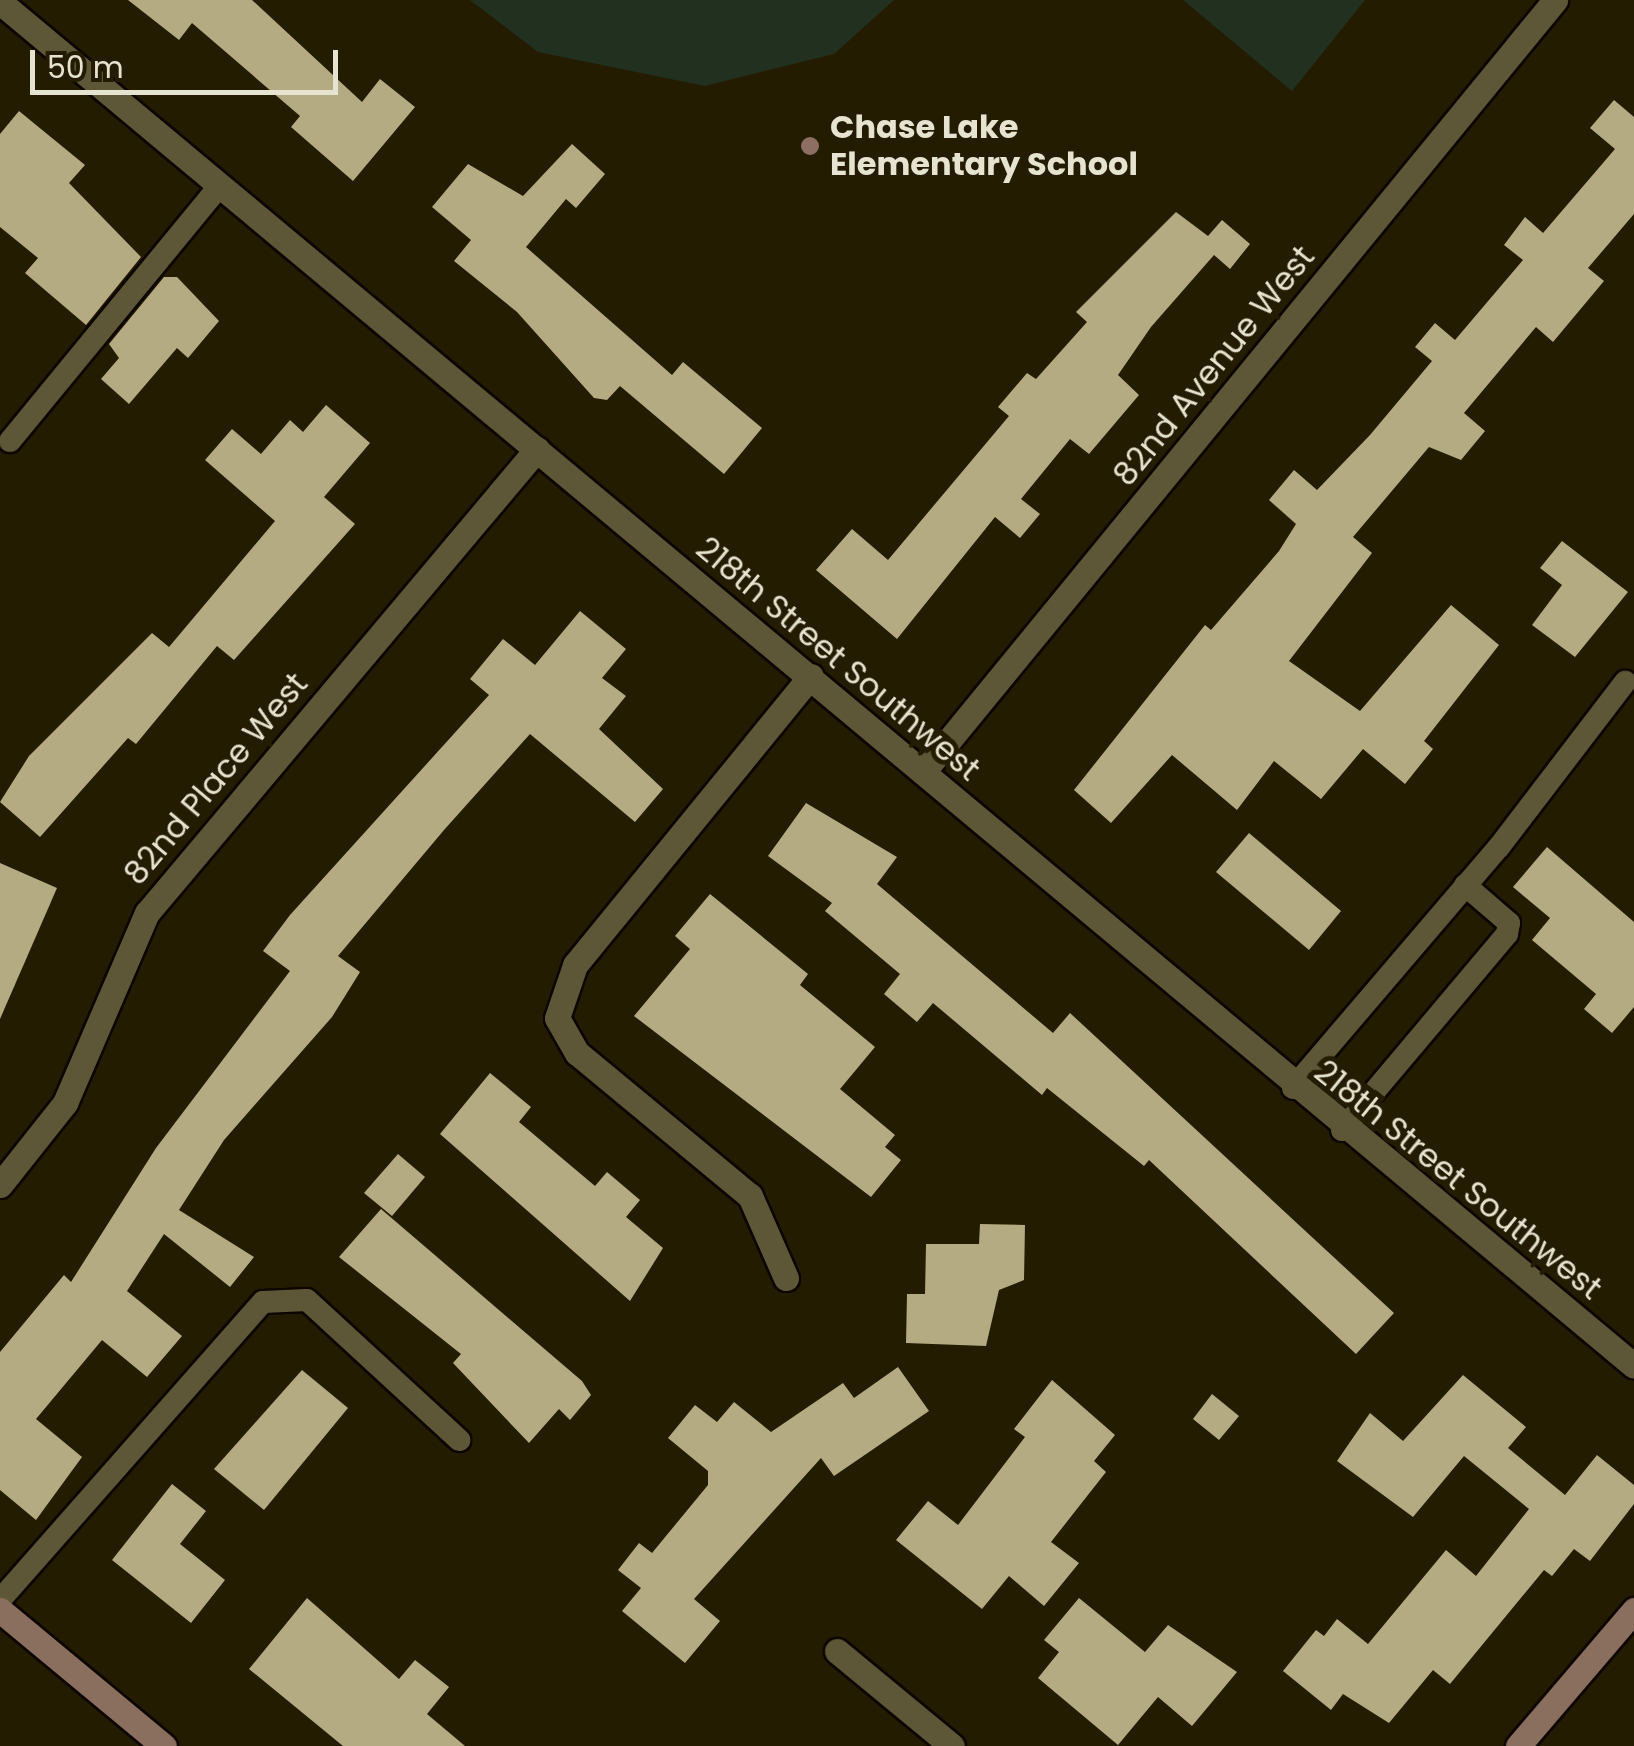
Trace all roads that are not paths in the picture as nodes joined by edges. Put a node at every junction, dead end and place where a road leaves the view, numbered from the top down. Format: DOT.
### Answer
graph roads {
  1 [pos="1554,0"];
  2 [pos="0,2"];
  3 [pos="220,184"];
  4 [pos="10,441"];
  5 [pos="538,450"];
  6 [pos="811,676"];
  7 [pos="1625,682"];
  8 [pos="924,772"];
  9 [pos="1465,885"];
  10 [pos="1293,1088"];
  11 [pos="1342,1130"];
  12 [pos="0,1185"];
  13 [pos="786,1278"];
  14 [pos="1634,1366"];
  15 [pos="459,1440"];
  16 [pos="0,1600"];
  17 [pos="0,1610"];
  18 [pos="1634,1610"];
  19 [pos="837,1650"];
  20 [pos="164,1746"];
  21 [pos="952,1746"];
  22 [pos="1518,1746"];
  1 -- 8 [label="street, 82nd Avenue West"];
  2 -- 3 [label="street, 218th Street Southwest"];
  3 -- 4 [label="lane"];
  3 -- 5 [label="street, 218th Street Southwest"];
  5 -- 6 [label="street, 218th Street Southwest"];
  5 -- 12 [label="street, 82nd Place West"];
  6 -- 8 [label="street, 218th Street Southwest"];
  6 -- 13 [label="street"];
  7 -- 9 [label="lane"];
  8 -- 10 [label="street, 218th Street Southwest"];
  9 -- 10 [label="lane"];
  9 -- 11 [label="lane"];
  10 -- 11 [label="street, 218th Street Southwest"];
  11 -- 14 [label="street, 218th Street Southwest"];
  15 -- 16 [label="lane"];
  17 -- 20 [label="main road"];
  18 -- 22 [label="main road"];
  19 -- 21 [label="street"];
}
